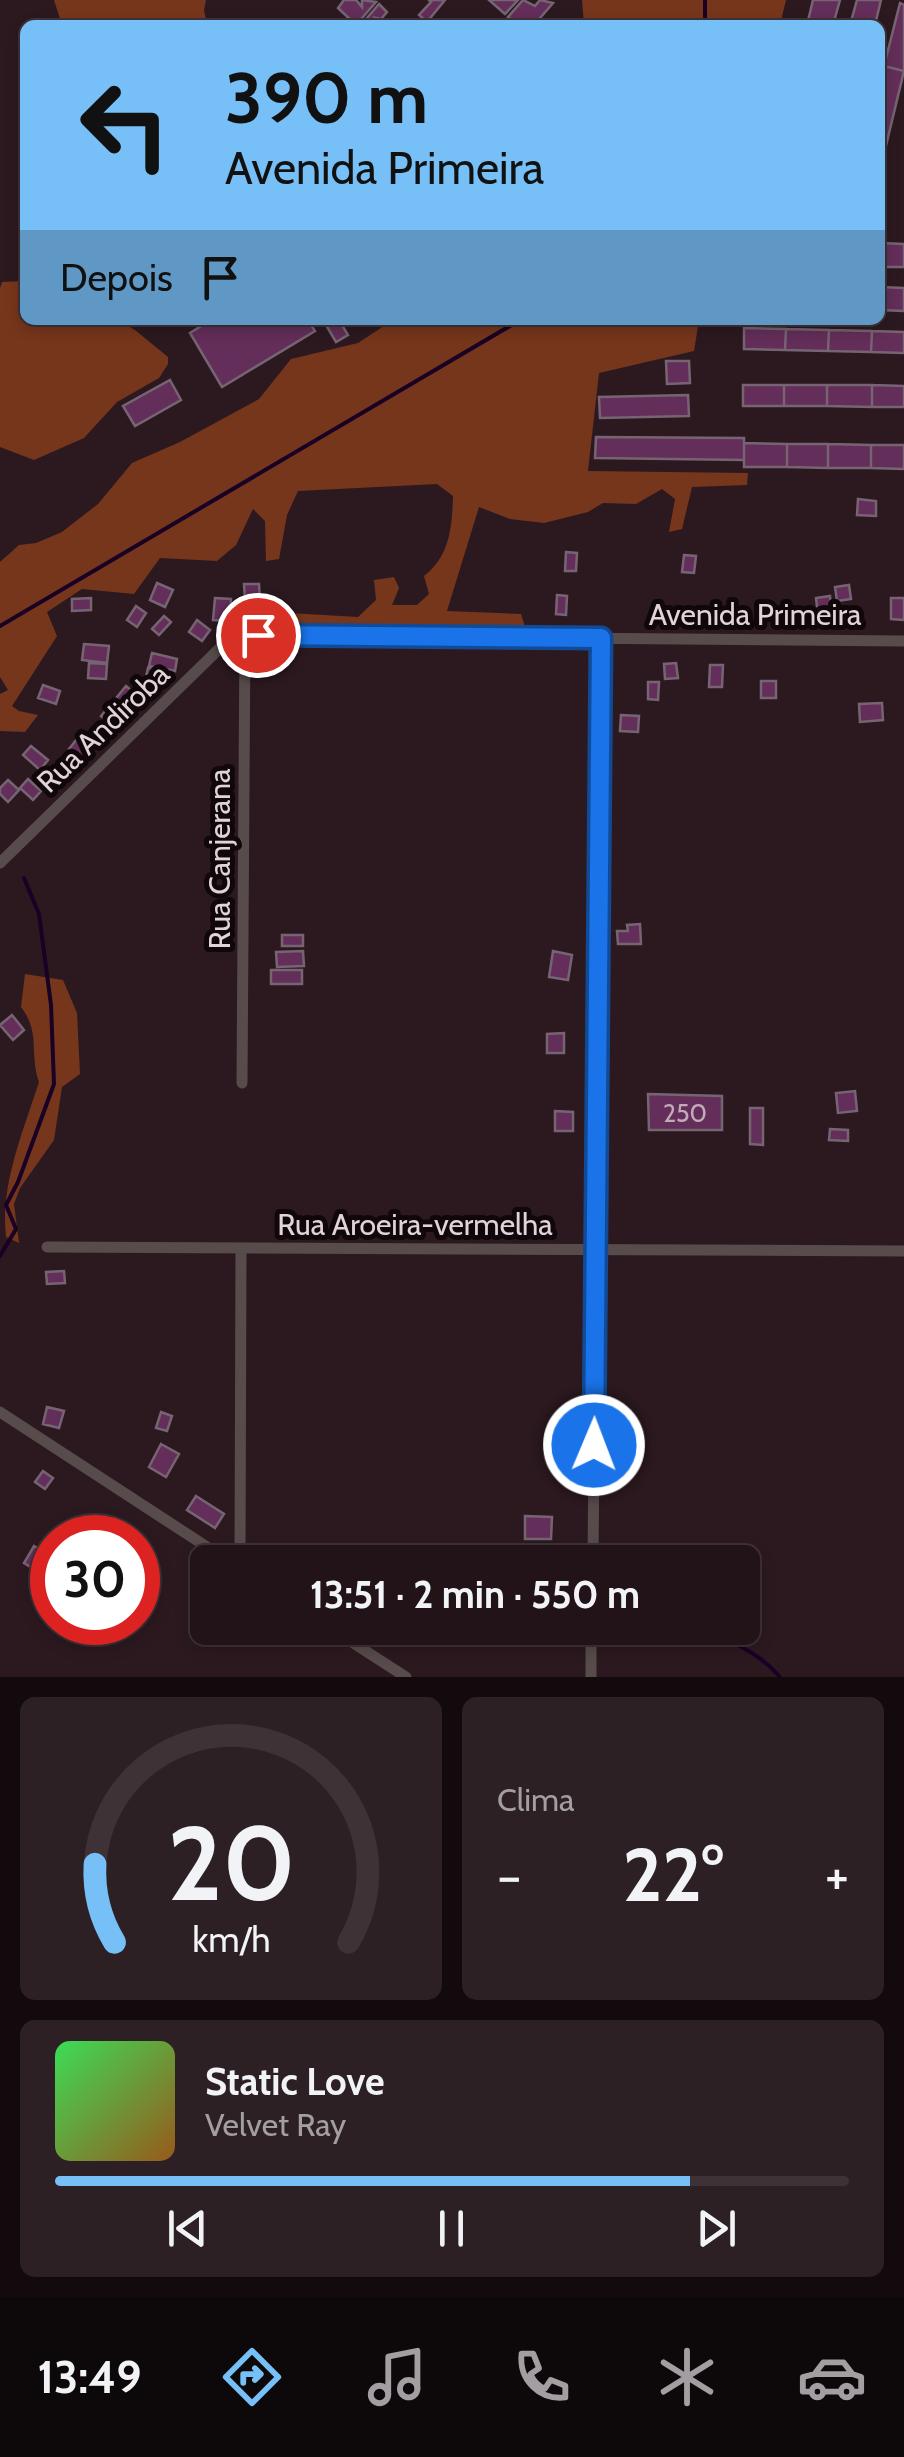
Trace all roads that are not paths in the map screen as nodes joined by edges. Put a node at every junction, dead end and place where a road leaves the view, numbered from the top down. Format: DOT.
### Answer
graph roads {
  1 [pos="245,635"];
  2 [pos="601,638"];
  3 [pos="904,640"];
  4 [pos="0,863"];
  5 [pos="242,1083"];
  6 [pos="47,1247"];
  7 [pos="242,1248"];
  8 [pos="598,1250"];
  9 [pos="904,1251"];
  10 [pos="0,1412"];
  11 [pos="204,1545"];
  12 [pos="240,1545"];
  13 [pos="592,1545"];
  14 [pos="356,1645"];
  15 [pos="592,1645"];
  16 [pos="406,1677"];
  17 [pos="591,1677"];
  1 -- 2 [label="street, Avenida Primeira"];
  1 -- 4 [label="street, Rua Andiroba"];
  1 -- 5 [label="street, Rua Canjerana"];
  2 -- 3 [label="street, Avenida Primeira"];
  2 -- 8 [label="street"];
  6 -- 7 [label="street, Rua Aroeira-vermelha"];
  7 -- 8 [label="street, Rua Aroeira-vermelha"];
  7 -- 12 [label="street"];
  8 -- 9 [label="street, Rua Aroeira-vermelha"];
  8 -- 13 [label="street"];
  10 -- 11 [label="street"];
  14 -- 16 [label="street"];
  15 -- 17 [label="street"];
}
